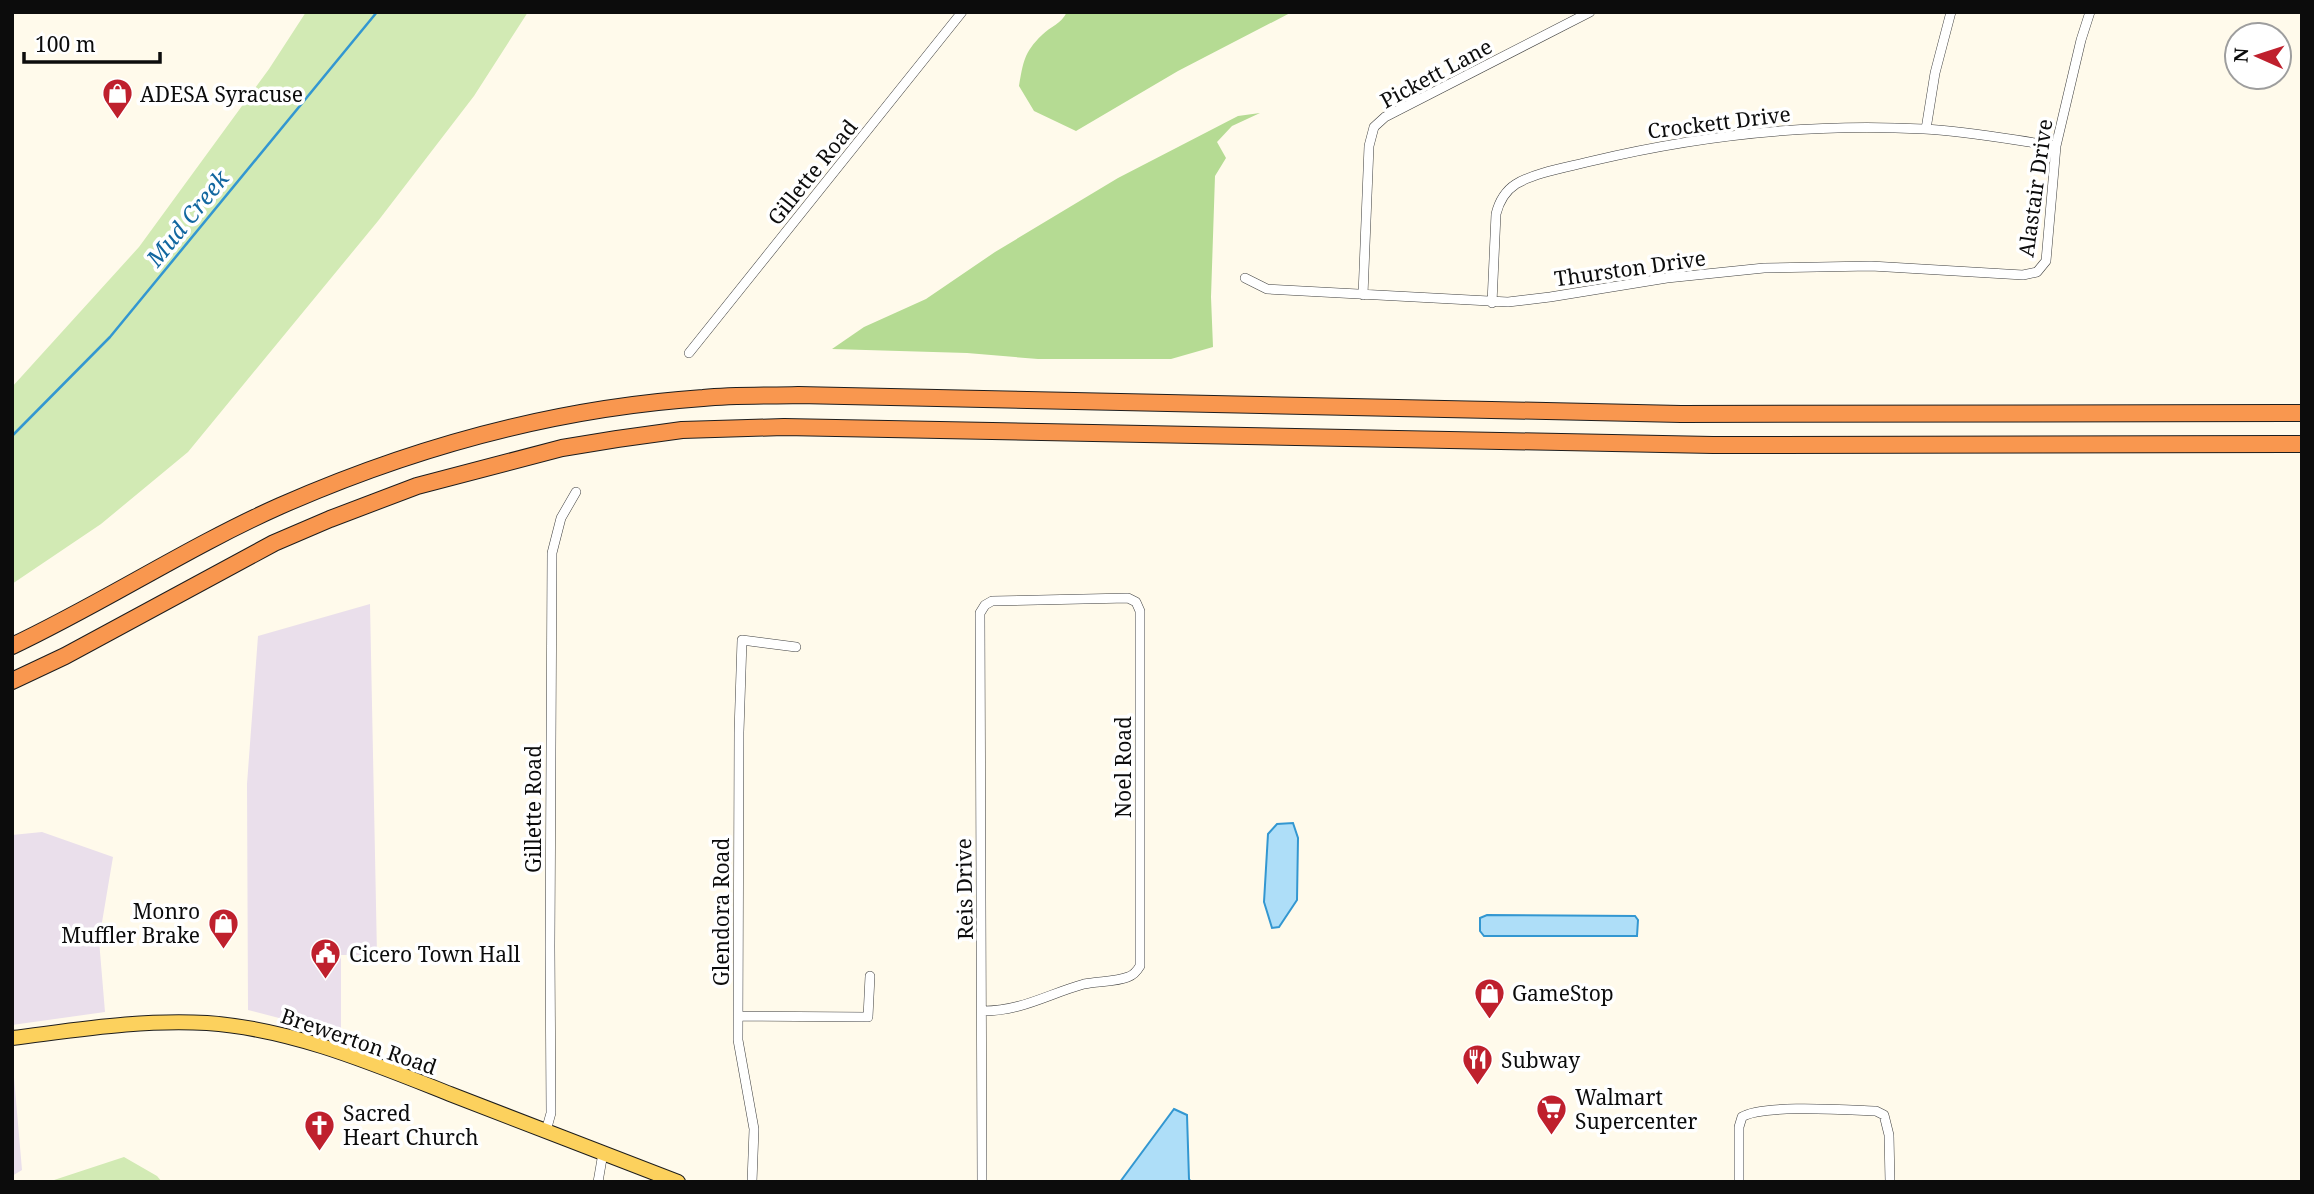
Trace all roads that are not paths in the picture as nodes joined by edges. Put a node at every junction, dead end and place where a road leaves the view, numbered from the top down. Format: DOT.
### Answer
graph roads {
  1 [pos="962,12"];
  2 [pos="1590,12"];
  3 [pos="1951,12"];
  4 [pos="2090,12"];
  5 [pos="1926,129"];
  6 [pos="2056,146"];
  7 [pos="2024,275"];
  8 [pos="1245,278"];
  9 [pos="1363,296"];
  10 [pos="1492,303"];
  11 [pos="689,353"];
  12 [pos="2302,413"];
  13 [pos="2302,444"];
  14 [pos="576,492"];
  15 [pos="992,601"];
  16 [pos="12,646"];
  17 [pos="796,647"];
  18 [pos="12,681"];
  19 [pos="870,976"];
  20 [pos="983,1011"];
  21 [pos="738,1016"];
  22 [pos="12,1038"];
  23 [pos="546,1131"];
  24 [pos="603,1153"];
  25 [pos="598,1182"];
  26 [pos="678,1182"];
  27 [pos="752,1182"];
  28 [pos="982,1182"];
  29 [pos="1739,1182"];
  30 [pos="1890,1182"];
  1 -- 11 [label="street, Gillette Road"];
  2 -- 9 [label="street, Pickett Lane"];
  3 -- 5 [label="street"];
  4 -- 6 [label="street, Alastair Drive"];
  5 -- 6 [label="street, Crockett Drive"];
  5 -- 10 [label="street, Crockett Drive"];
  6 -- 7 [label="street, Alastair Drive"];
  7 -- 10 [label="street, Thurston Drive"];
  8 -- 9 [label="street, Thurston Drive"];
  9 -- 10 [label="street, Thurston Drive"];
  12 -- 16 [label="highway"];
  13 -- 18 [label="highway"];
  14 -- 23 [label="street, Gillette Road"];
  15 -- 20 [label="street, Reis Drive"];
  15 -- 20 [label="street, Noel Road"];
  17 -- 21 [label="street, Glendora Road"];
  19 -- 21 [label="street"];
  20 -- 28 [label="street, Reis Drive"];
  21 -- 27 [label="street, Glendora Road"];
  22 -- 23 [label="main road, Brewerton Road"];
  23 -- 24 [label="main road, Brewerton Road"];
  24 -- 25 [label="street"];
  24 -- 26 [label="main road, Brewerton Road"];
  29 -- 30 [label="street"];
}
